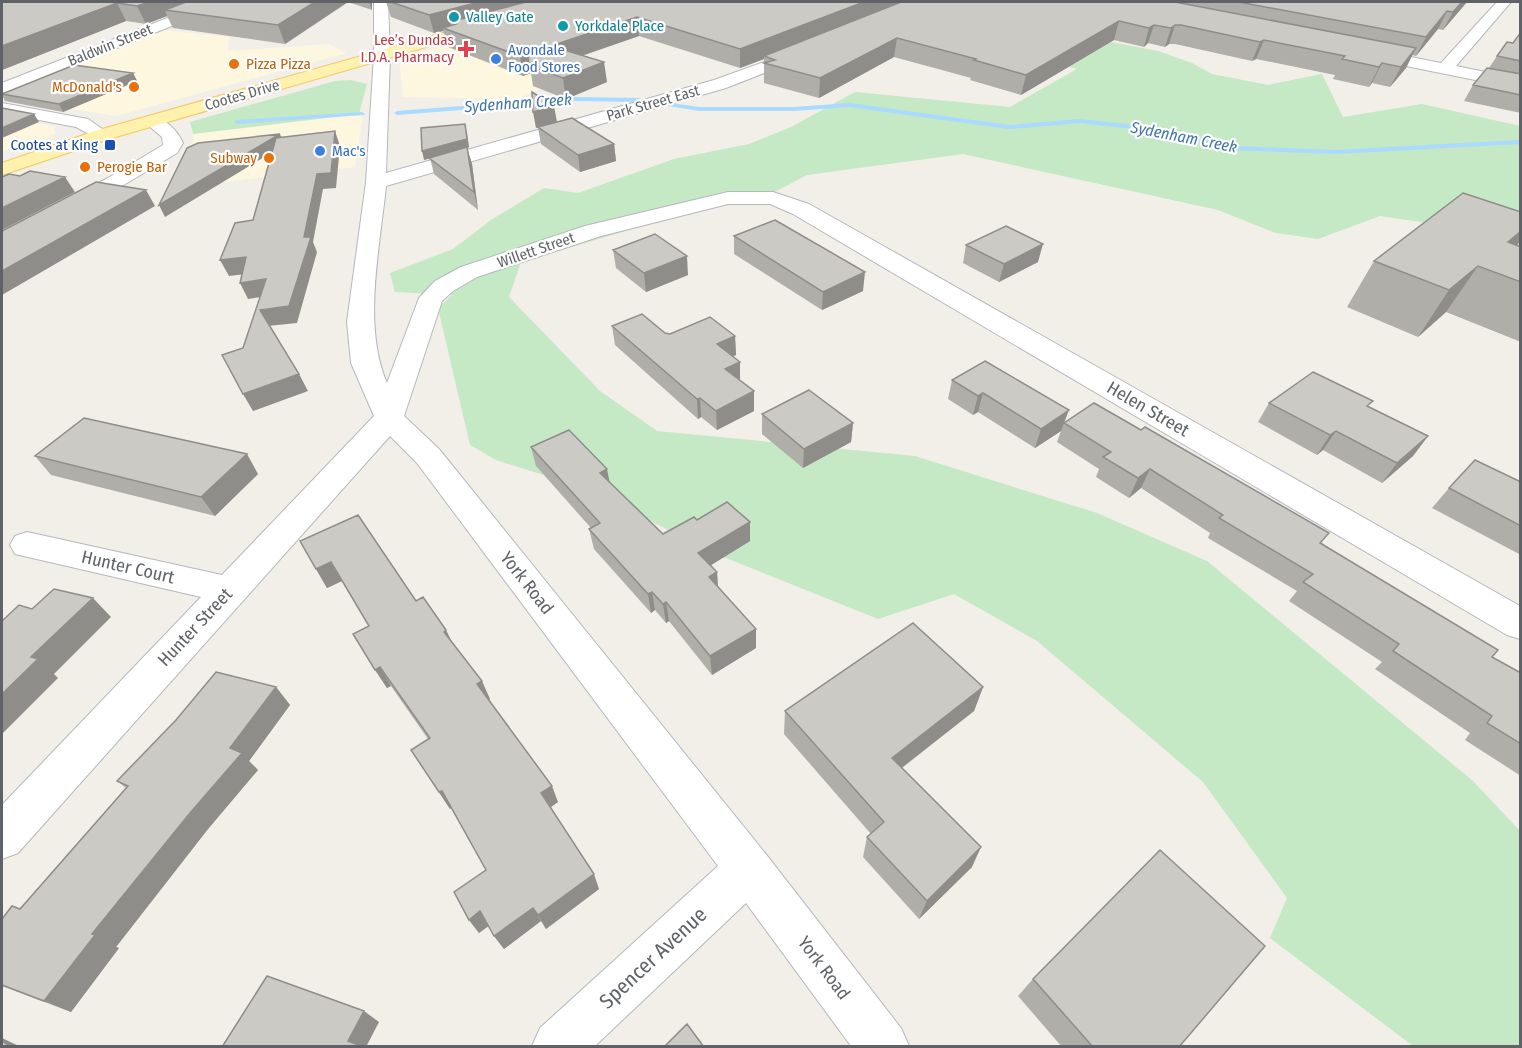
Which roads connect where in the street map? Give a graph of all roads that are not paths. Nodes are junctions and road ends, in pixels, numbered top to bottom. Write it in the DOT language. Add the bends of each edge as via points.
graph roads {
  1 [pos="219,2"];
  2 [pos="381,2"];
  3 [pos="566,2"];
  4 [pos="1504,2"];
  5 [pos="816,47"];
  6 [pos="1354,50"];
  7 [pos="382,67"];
  8 [pos="1445,69"];
  9 [pos="293,81"];
  10 [pos="1521,84"];
  11 [pos="2,89"];
  12 [pos="2,108"];
  13 [pos="152,121"];
  14 [pos="102,135"];
  15 [pos="2,159"];
  16 [pos="2,170"];
  17 [pos="376,182"];
  18 [pos="773,198"];
  19 [pos="2,241"];
  20 [pos="389,418"];
  21 [pos="27,545"];
  22 [pos="229,590"];
  23 [pos="1521,624"];
  24 [pos="2,837"];
  25 [pos="749,869"];
  26 [pos="558,1047"];
  27 [pos="883,1047"];
  1 -- 11 [label="street, Baldwin Street"];
  2 -- 7 [label="street, York Road"];
  3 -- 7 [label="main road, Cootes Drive"];
  4 -- 8 [label="street"];
  5 -- 17 [label="street, Park Street East" via="720,84"];
  6 -- 8 [label="street"];
  7 -- 9 [label="main road, Cootes Drive"];
  7 -- 9 [label="main road"];
  7 -- 17 [label="street, York Road"];
  8 -- 10 [label="street"];
  9 -- 13 [label="main road, Cootes Drive"];
  12 -- 14 [label="street" via="82,123"];
  13 -- 14 [label="main road, Cootes Drive"];
  13 -- 19 [label="street" via="174,140 160,157"];
  14 -- 15 [label="main road, Cootes Drive"];
  14 -- 16 [label="main road, Cootes Drive"];
  17 -- 20 [label="street, York Road" via="360,322 365,363"];
  18 -- 20 [label="street, Willett Street" via="728,198 592,231 469,272 444,286 431,298"];
  18 -- 23 [label="street, Helen Street" via="801,209"];
  20 -- 22 [label="street, Hunter Street"];
  20 -- 25 [label="street, York Road" via="428,456"];
  21 -- 22 [label="street, Hunter Court"];
  22 -- 24 [label="street, Hunter Street"];
  25 -- 26 [label="street, Spencer Avenue"];
  25 -- 27 [label="street, York Road"];
}
